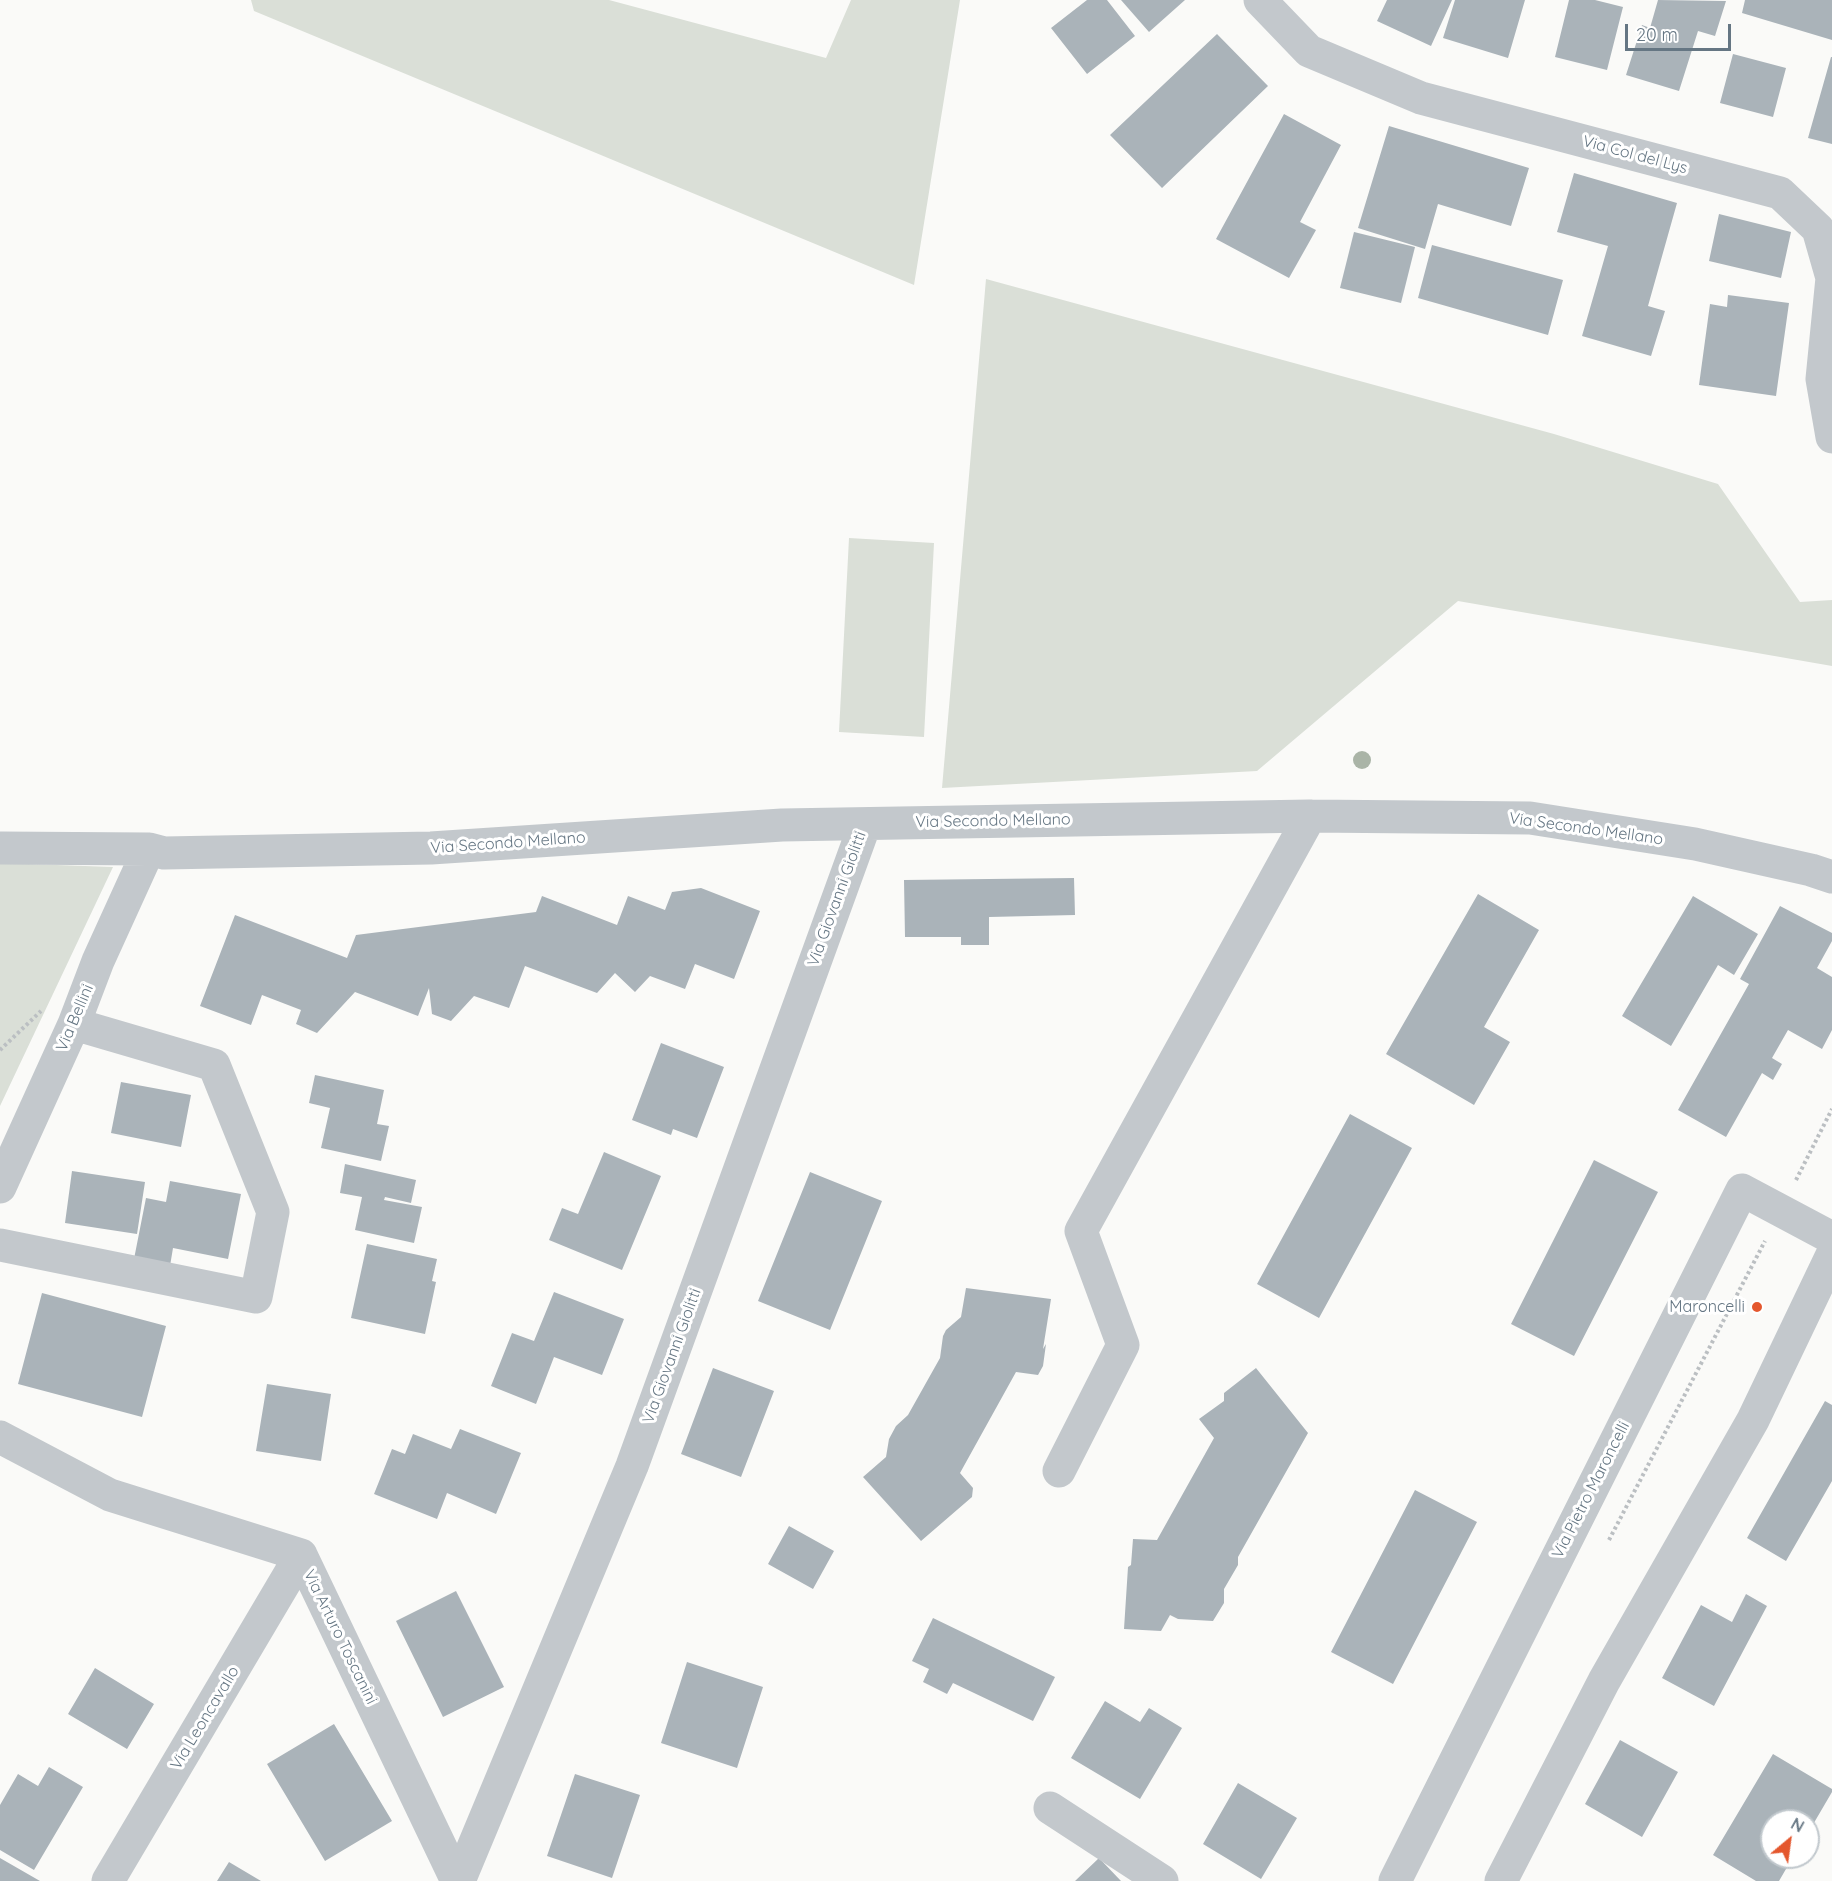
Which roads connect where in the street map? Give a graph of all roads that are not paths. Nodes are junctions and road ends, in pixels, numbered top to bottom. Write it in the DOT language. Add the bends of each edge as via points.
graph roads {
  1 [pos="1260,0"];
  2 [pos="1832,437"];
  3 [pos="1310,816"];
  4 [pos="865,824"];
  5 [pos="0,848"];
  6 [pos="149,849"];
  7 [pos="1832,877"];
  8 [pos="74,1024"];
  9 [pos="0,1186"];
  10 [pos="1832,1238"];
  11 [pos="0,1245"];
  12 [pos="1832,1255"];
  13 [pos="0,1437"];
  14 [pos="1059,1471"];
  15 [pos="301,1555"];
  16 [pos="1050,1808"];
  17 [pos="108,1881"];
  18 [pos="458,1881"];
  19 [pos="1162,1881"];
  20 [pos="1395,1881"];
  21 [pos="1501,1881"];
  1 -- 2 [label="street, Via Col del Lys" via="1309,51 1421,98 1780,193 1818,229 1832,278 1822,379"];
  3 -- 4 [label="street, Via Secondo Mellano"];
  3 -- 7 [label="street, Via Secondo Mellano" via="1530,818 1695,844"];
  3 -- 14 [label="street" via="1081,1231 1123,1345"];
  4 -- 6 [label="street, Via Secondo Mellano" via="782,825 431,848 164,853"];
  4 -- 18 [label="street, Via Giovanni Giolitti" via="632,1466"];
  5 -- 6 [label="street, Via Secondo Mellano"];
  6 -- 8 [label="street, Via Bellini"];
  8 -- 9 [label="street, Via Bellini"];
  8 -- 11 [label="street" via="214,1065 273,1212 256,1297"];
  10 -- 20 [label="street, Via Pietro Maroncelli" via="1742,1190"];
  12 -- 21 [label="street" via="1753,1420 1604,1681"];
  13 -- 15 [label="street, Via Arturo Toscanini" via="111,1495"];
  15 -- 17 [label="street, Via Leoncavallo"];
  15 -- 18 [label="street, Via Arturo Toscanini"];
  16 -- 19 [label="street"];
}
